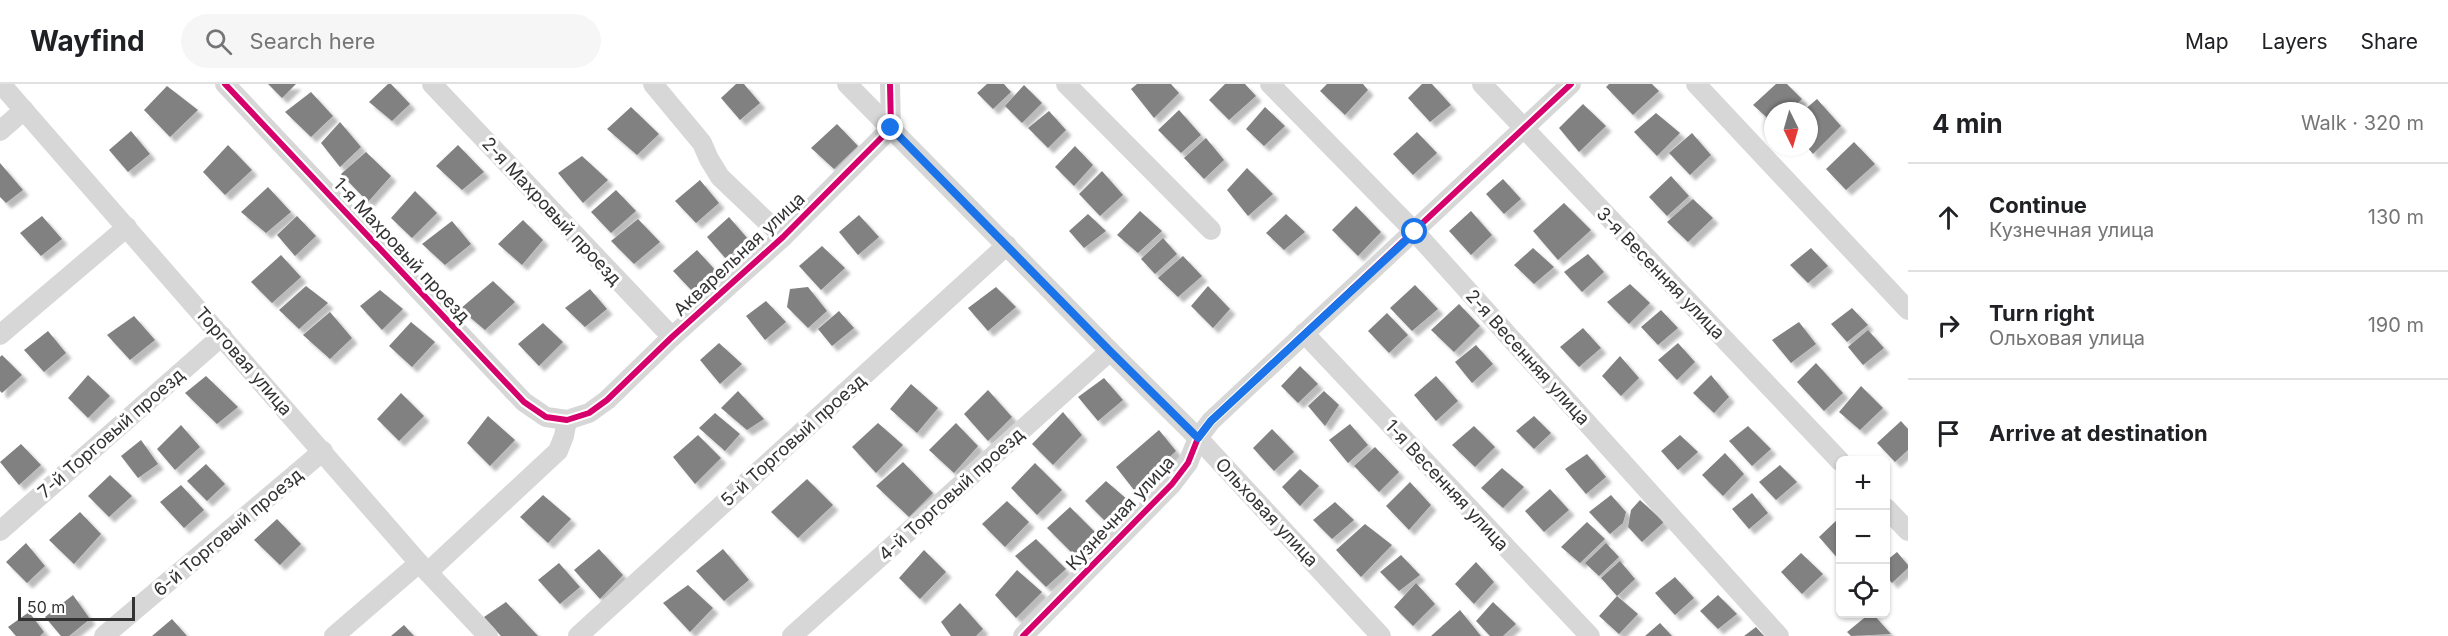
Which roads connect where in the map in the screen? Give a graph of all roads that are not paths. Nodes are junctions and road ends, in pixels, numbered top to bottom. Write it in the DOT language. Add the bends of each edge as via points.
graph roads {
  1 [pos="1,84"];
  2 [pos="225,84"];
  3 [pos="432,84"];
  4 [pos="653,84"];
  5 [pos="847,84"];
  6 [pos="890,84"];
  7 [pos="1066,84"];
  8 [pos="1270,84"];
  9 [pos="1482,84"];
  10 [pos="1571,84"];
  11 [pos="1696,84"];
  12 [pos="24,110"];
  13 [pos="891,128"];
  14 [pos="1522,129"];
  15 [pos="0,131"];
  16 [pos="127,227"];
  17 [pos="1211,230"];
  18 [pos="1415,232"];
  19 [pos="783,237"];
  20 [pos="1007,245"];
  21 [pos="1908,310"];
  22 [pos="1304,333"];
  23 [pos="0,335"];
  24 [pos="222,336"];
  25 [pos="672,337"];
  26 [pos="1110,351"];
  27 [pos="567,420"];
  28 [pos="1198,438"];
  29 [pos="323,452"];
  30 [pos="1836,457"];
  31 [pos="1888,510"];
  32 [pos="0,531"];
  33 [pos="1908,531"];
  34 [pos="423,567"];
  35 [pos="104,636"];
  36 [pos="334,636"];
  37 [pos="488,636"];
  38 [pos="578,636"];
  39 [pos="792,636"];
  40 [pos="1023,636"];
  41 [pos="1381,636"];
  42 [pos="1590,636"];
  43 [pos="1779,636"];
  1 -- 12 [label="street, Торговая улица"];
  2 -- 27 [label="street, 1-я Махровый проезд" via="524,402 546,417"];
  3 -- 25 [label="street, 2-я Махровый проезд"];
  4 -- 19 [label="street" via="702,142 720,177"];
  5 -- 13 [label="street, Ольховая улица"];
  6 -- 13 [label="street"];
  7 -- 17 [label="street"];
  8 -- 18 [label="street, 2-я Весенняя улица"];
  9 -- 14 [label="street, 3-я Весенняя улица"];
  10 -- 14 [label="street, Кузнечная улица"];
  11 -- 21 [label="street"];
  12 -- 15 [label="street"];
  12 -- 16 [label="street, Торговая улица"];
  13 -- 19 [label="street, Акварельная улица"];
  13 -- 20 [label="street, Ольховая улица"];
  14 -- 18 [label="street, Кузнечная улица"];
  14 -- 30 [label="street, 3-я Весенняя улица"];
  16 -- 23 [label="street"];
  16 -- 24 [label="street, Торговая улица"];
  18 -- 22 [label="street, Кузнечная улица"];
  18 -- 43 [label="street, 2-я Весенняя улица"];
  19 -- 25 [label="street, Акварельная улица"];
  20 -- 26 [label="street, Ольховая улица"];
  20 -- 38 [label="street, 5-й Торговый проезд"];
  22 -- 28 [label="street, Кузнечная улица"];
  22 -- 42 [label="street, 1-я Весенняя улица"];
  24 -- 29 [label="street, Торговая улица"];
  24 -- 32 [label="street, 7-й Торговый проезд"];
  25 -- 27 [label="street, Акварельная улица" via="607,400"];
  26 -- 28 [label="street, Ольховая улица"];
  26 -- 39 [label="street, 4-й Торговый проезд"];
  27 -- 34 [label="street" via="558,451"];
  28 -- 40 [label="street, Кузнечная улица" via="1188,463 1172,484"];
  28 -- 41 [label="street, Ольховая улица"];
  29 -- 34 [label="street, Торговая улица"];
  29 -- 35 [label="street, 6-й Торговый проезд"];
  31 -- 33 [label="street"];
  34 -- 36 [label="street"];
  34 -- 37 [label="street, Торговая улица"];
}
